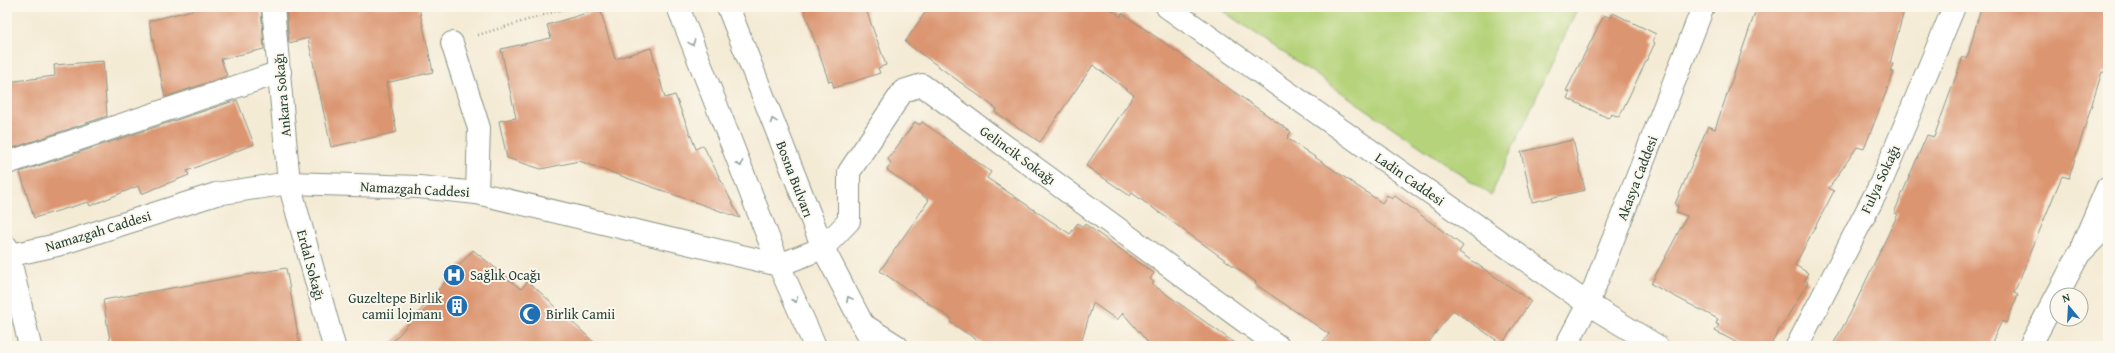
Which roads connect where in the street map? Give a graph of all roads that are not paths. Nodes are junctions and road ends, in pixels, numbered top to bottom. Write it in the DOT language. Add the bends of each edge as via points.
graph roads {
  1 [pos="273,7"];
  2 [pos="678,7"];
  3 [pos="728,7"];
  4 [pos="1167,7"];
  5 [pos="1703,7"];
  6 [pos="1954,7"];
  7 [pos="452,43"];
  8 [pos="280,72"];
  9 [pos="7,163"];
  10 [pos="289,183"];
  11 [pos="2108,184"];
  12 [pos="477,193"];
  13 [pos="2108,225"];
  14 [pos="823,248"];
  15 [pos="7,253"];
  16 [pos="2079,254"];
  17 [pos="779,265"];
  18 [pos="1588,304"];
  19 [pos="862,324"];
  20 [pos="30,346"];
  21 [pos="334,346"];
  22 [pos="815,346"];
  23 [pos="874,346"];
  24 [pos="897,346"];
  25 [pos="1278,346"];
  26 [pos="1566,346"];
  27 [pos="1657,346"];
  28 [pos="1797,346"];
  29 [pos="2030,346"];
  1 -- 8 [label="street, Ankara Sokağı"];
  2 -- 17 [label="street, one-way"];
  14 -- 3 [label="street, Bosna Bulvarı, one-way"];
  4 -- 18 [label="street, Ladin Caddesi"];
  5 -- 18 [label="street, Akasya Caddesi"];
  6 -- 28 [label="street, Fulya Sokağı" via="1880,185"];
  7 -- 12 [label="street" via="479,128"];
  8 -- 9 [label="street"];
  8 -- 10 [label="street, Ankara Sokağı"];
  10 -- 12 [label="street, Namazgah Caddesi" via="419,187"];
  10 -- 15 [label="street, Namazgah Caddesi" via="216,194 57,245"];
  10 -- 21 [label="street, Erdal Sokağı"];
  11 -- 16 [label="street"];
  12 -- 17 [label="street, Namazgah Caddesi"];
  13 -- 16 [label="street"];
  14 -- 17 [label="street"];
  19 -- 14 [label="street, Bosna Bulvarı, one-way"];
  14 -- 25 [label="street, Gelincik Sokağı" via="849,221 849,172 903,91 922,85"];
  15 -- 20 [label="street"];
  16 -- 29 [label="street"];
  17 -- 22 [label="street, one-way"];
  18 -- 26 [label="street, Akasya Caddesi"];
  18 -- 27 [label="street, Ladin Caddesi"];
  19 -- 23 [label="street, Bosna Bulvarı"];
  19 -- 24 [label="street"];
}
